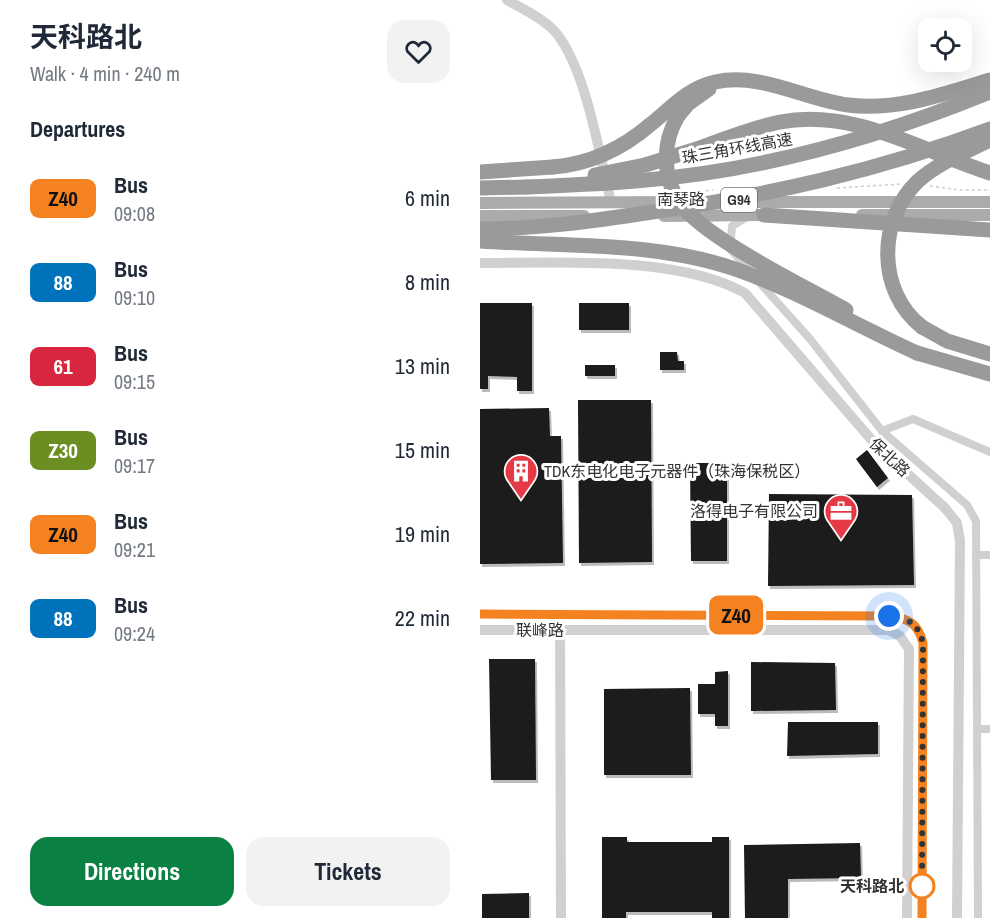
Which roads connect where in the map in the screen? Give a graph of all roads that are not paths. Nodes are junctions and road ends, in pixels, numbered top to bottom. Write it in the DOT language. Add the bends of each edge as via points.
graph roads {
  1 [pos="507,0"];
  2 [pos="990,80"];
  3 [pos="725,81"];
  4 [pos="990,92"];
  5 [pos="990,129"];
  6 [pos="990,140"];
  7 [pos="480,172"];
  8 [pos="990,173"];
  9 [pos="527,187"];
  10 [pos="480,188"];
  11 [pos="611,202"];
  12 [pos="990,202"];
  13 [pos="480,203"];
  14 [pos="699,215"];
  15 [pos="757,215"];
  16 [pos="990,215"];
  17 [pos="480,216"];
  18 [pos="480,229"];
  19 [pos="990,230"];
  20 [pos="480,241"];
  21 [pos="730,249"];
  22 [pos="480,263"];
  23 [pos="917,351"];
  24 [pos="990,354"];
  25 [pos="990,374"];
  26 [pos="882,431"];
  27 [pos="990,452"];
  28 [pos="976,555"];
  29 [pos="990,555"];
  30 [pos="480,614"];
  31 [pos="560,614"];
  32 [pos="480,630"];
  33 [pos="560,630"];
  34 [pos="977,729"];
  35 [pos="990,729"];
  36 [pos="561,918"];
  37 [pos="907,918"];
  38 [pos="922,918"];
  39 [pos="957,918"];
  40 [pos="978,918"];
  1 -- 11 [label="street" via="542,21 563,45 584,96"];
  2 -- 3 [label="highway, bridge" via="919,101 874,106 822,100 755,81"];
  3 -- 7 [label="highway, bridge" via="683,97 635,137 587,162"];
  3 -- 23 [label="highway, bridge" via="688,104 670,132 666,148 668,179 681,205 749,255"];
  4 -- 9 [label="highway, 珠三角环线高速 / G94, bridge" via="853,142 792,157 646,180"];
  5 -- 18 [label="highway, G94, bridge" via="873,169 747,199 549,226"];
  6 -- 24 [label="highway, bridge" via="924,176 903,200 887,251 890,278 903,307 922,327 947,341"];
  8 -- 9 [label="highway, bridge" via="865,127 813,119 767,125 645,165"];
  9 -- 10 [label="highway, 珠三角环线高速 / G94"];
  11 -- 12 [label="main road, 南琴路"];
  11 -- 13 [label="main road, 南琴路"];
  14 -- 15 [label="main road, 南琴路"];
  14 -- 17 [label="main road, 南琴路"];
  14 -- 21 [label="street"];
  15 -- 16 [label="main road, 南琴路"];
  15 -- 19 [label="highway"];
  15 -- 21 [label="street" via="732,226"];
  20 -- 23 [label="highway, bridge" via="620,248 696,259 772,284"];
  21 -- 26 [label="street" via="810,339"];
  22 -- 39 [label="street, 保北路" via="640,267 708,276 736,288 745,293 876,445 957,523"];
  23 -- 25 [label="highway" via="945,363"];
  26 -- 27 [label="street" via="913,419"];
  26 -- 28 [label="street" via="968,505 976,521"];
  28 -- 29 [label="street"];
  28 -- 34 [label="street"];
  30 -- 31 [label="street, 联峰路"];
  31 -- 33 [label="street"];
  31 -- 38 [label="street, 联峰路" via="889,616 905,617 915,624 923,643"];
  32 -- 33 [label="street, 联峰路"];
  33 -- 36 [label="street"];
  33 -- 37 [label="street, 联峰路" via="889,630 900,636 909,649"];
  34 -- 35 [label="street"];
  34 -- 40 [label="street"];
}
